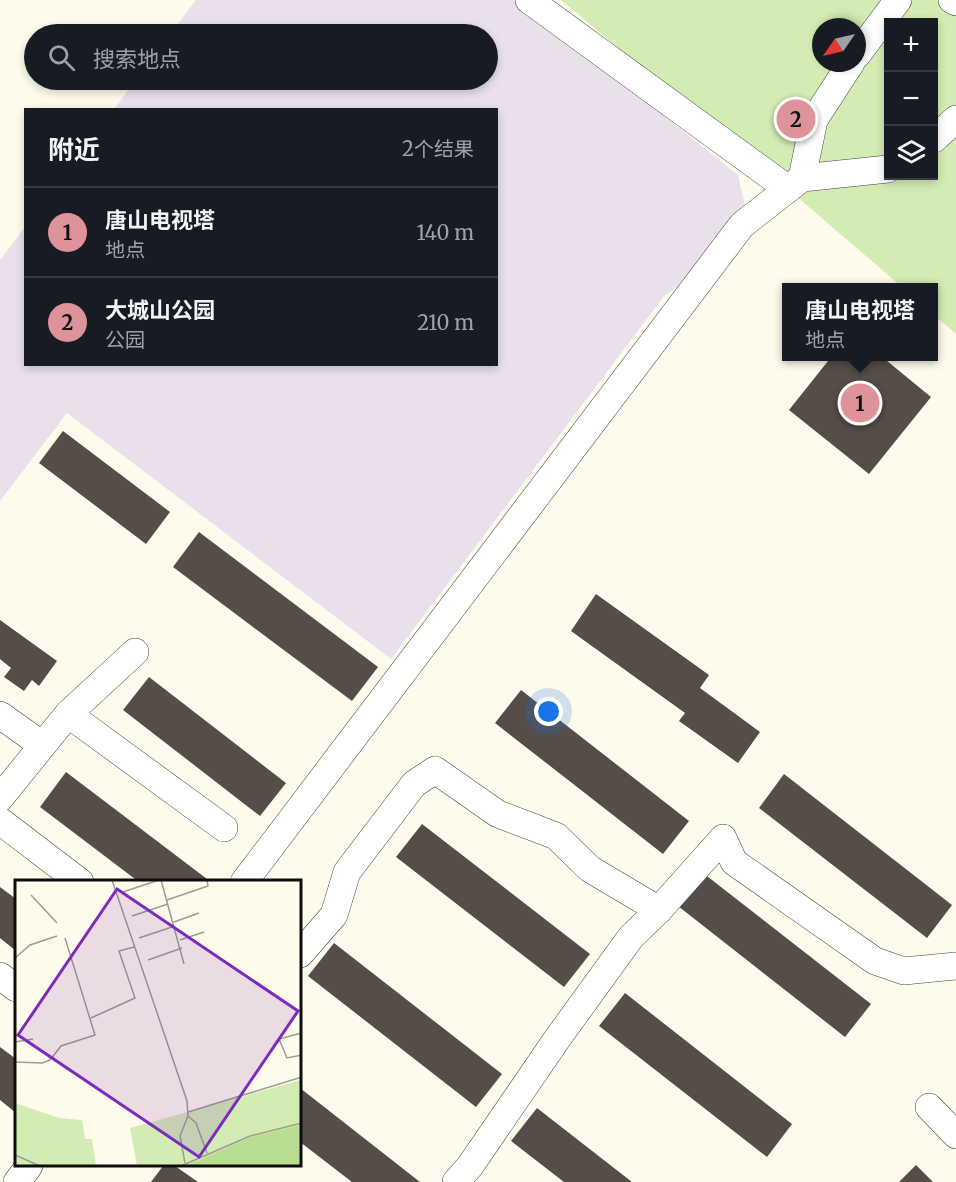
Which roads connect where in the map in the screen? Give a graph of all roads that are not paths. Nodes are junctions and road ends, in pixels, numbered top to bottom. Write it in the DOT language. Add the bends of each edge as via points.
graph roads {
  1 [pos="529,0"];
  2 [pos="898,0"];
  3 [pos="952,0"];
  4 [pos="956,2"];
  5 [pos="866,43"];
  6 [pos="845,72"];
  7 [pos="956,119"];
  8 [pos="938,135"];
  9 [pos="884,170"];
  10 [pos="795,184"];
  11 [pos="135,652"];
  12 [pos="68,714"];
  13 [pos="0,715"];
  14 [pos="42,746"];
  15 [pos="0,798"];
  16 [pos="0,820"];
  17 [pos="224,828"];
  18 [pos="77,880"];
  19 [pos="246,880"];
  20 [pos="659,910"];
  21 [pos="302,952"];
  22 [pos="956,966"];
  23 [pos="0,976"];
  24 [pos="15,987"];
  25 [pos="929,1107"];
  26 [pos="956,1135"];
  27 [pos="28,1167"];
  28 [pos="17,1182"];
  29 [pos="456,1182"];
  1 -- 10 [label="street"];
  2 -- 5 [label="street"];
  3 -- 4 [label="street"];
  6 -- 10 [label="street" via="814,120"];
  7 -- 8 [label="street"];
  9 -- 10 [label="street"];
  10 -- 19 [label="street" via="742,225"];
  11 -- 12 [label="street"];
  12 -- 14 [label="street"];
  12 -- 17 [label="street"];
  13 -- 14 [label="street"];
  14 -- 15 [label="street"];
  16 -- 18 [label="street"];
  20 -- 21 [label="street" via="590,869 556,836 498,814 435,770 414,784 347,872 334,915"];
  20 -- 22 [label="street" via="723,838 734,862 875,961 904,971"];
  20 -- 29 [label="street" via="631,937"];
  23 -- 24 [label="street"];
  25 -- 26 [label="street"];
  27 -- 28 [label="street"];
}
